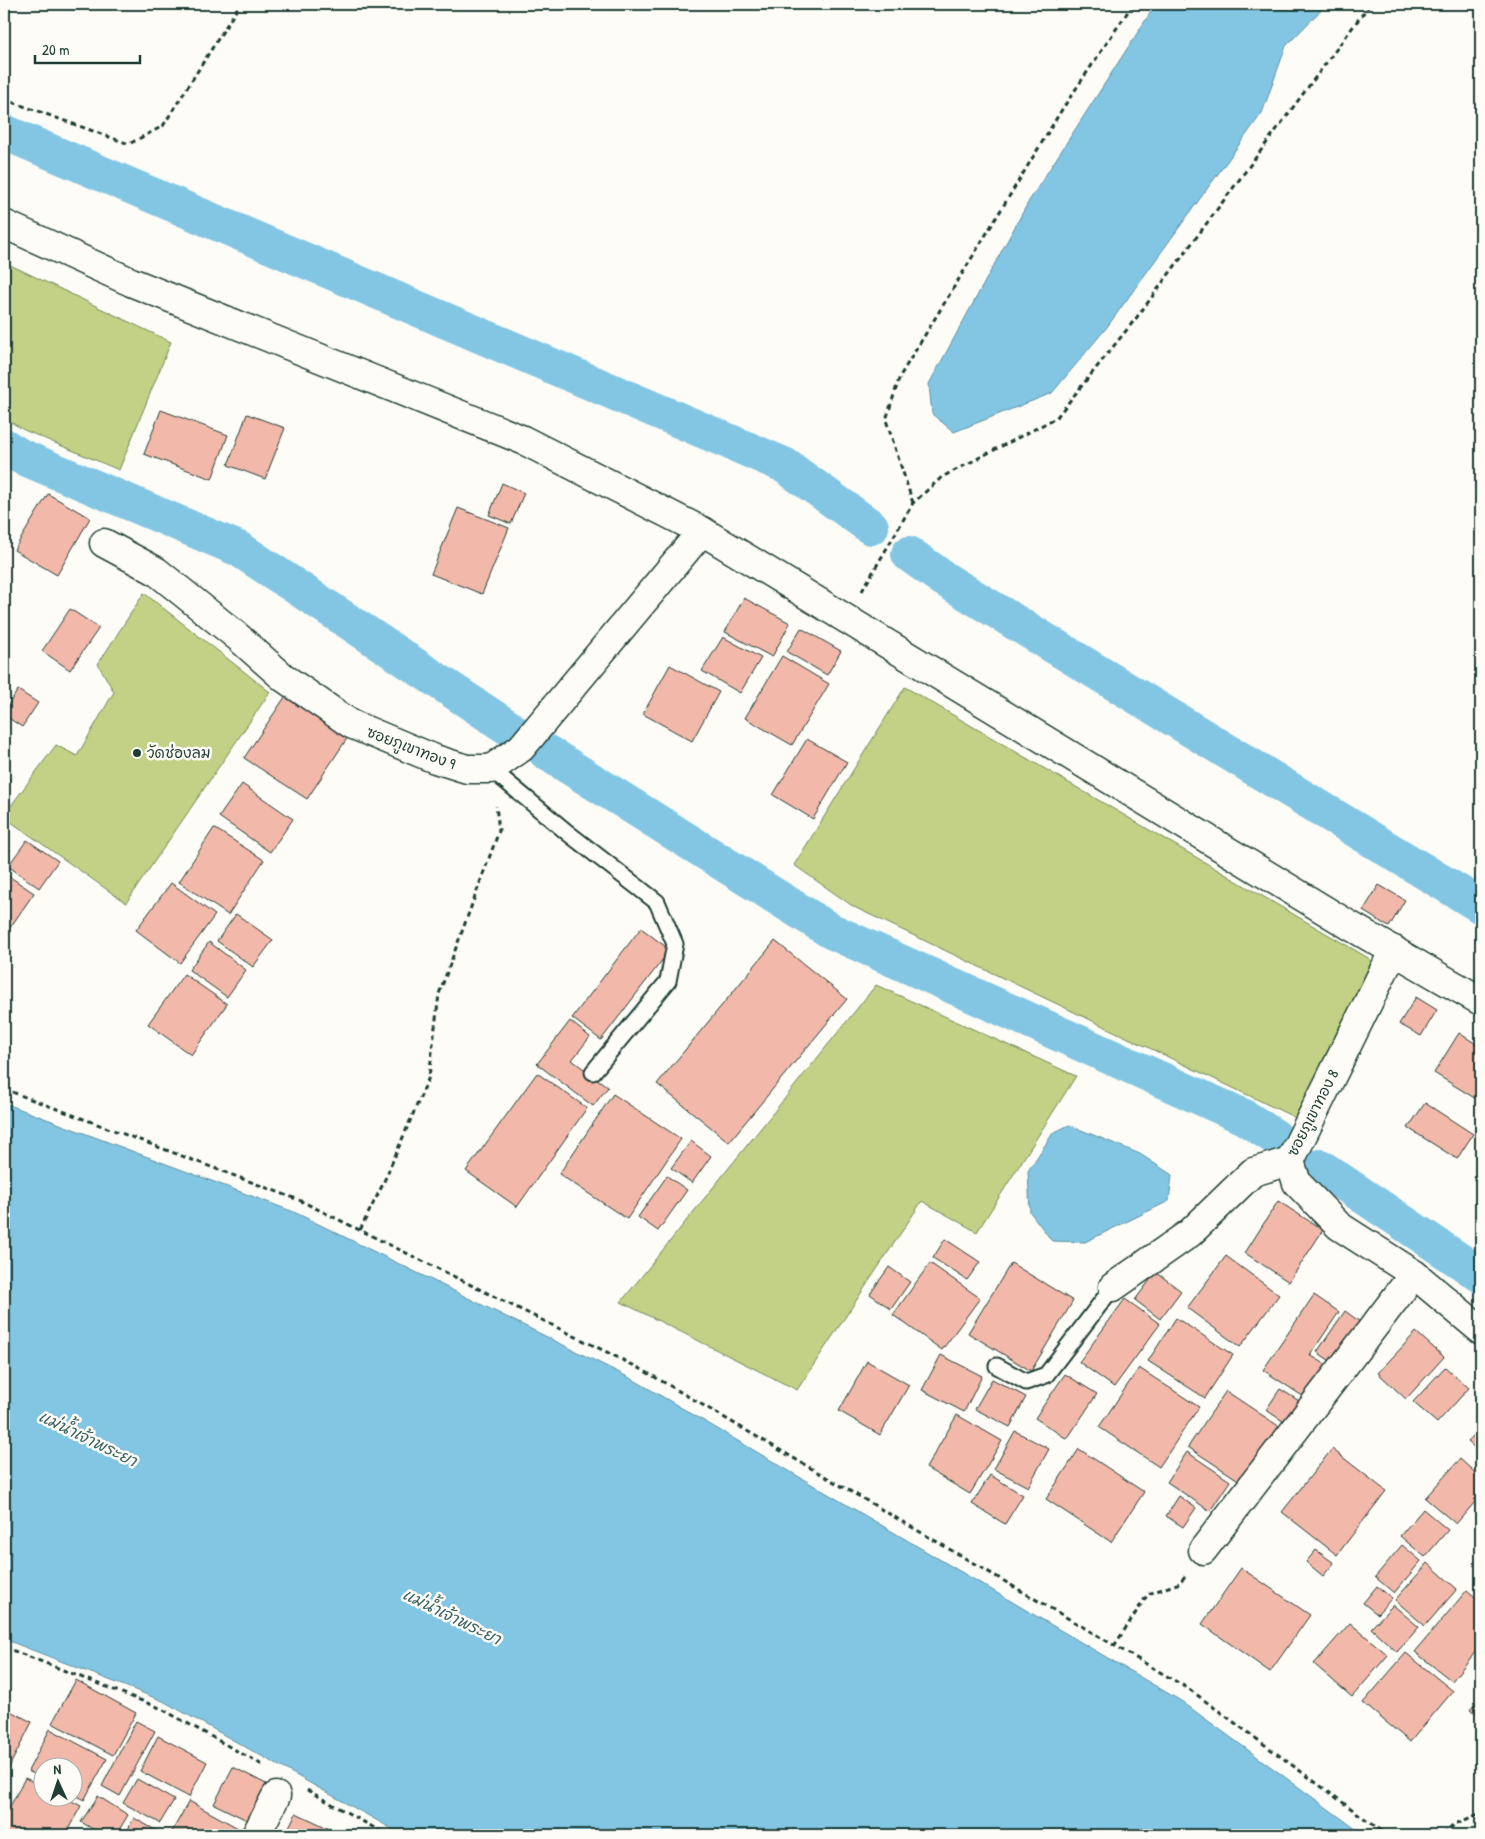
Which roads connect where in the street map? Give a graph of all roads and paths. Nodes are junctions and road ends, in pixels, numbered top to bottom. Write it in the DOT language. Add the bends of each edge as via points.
graph roads {
  1 [pos="240,4"];
  2 [pos="1133,4"];
  3 [pos="1370,4"];
  4 [pos="4,99"];
  5 [pos="4,224"];
  6 [pos="913,503"];
  7 [pos="702,531"];
  8 [pos="104,543"];
  9 [pos="847,618"];
  10 [pos="491,769"];
  11 [pos="1394,950"];
  12 [pos="1481,1001"];
  13 [pos="593,1072"];
  14 [pos="4,1089"];
  15 [pos="1290,1161"];
  16 [pos="360,1230"];
  17 [pos="1414,1274"];
  18 [pos="1113,1287"];
  19 [pos="1481,1330"];
  20 [pos="998,1366"];
  21 [pos="1204,1550"];
  22 [pos="1114,1646"];
  23 [pos="4,1647"];
  24 [pos="268,1769"];
  25 [pos="302,1788"];
  26 [pos="276,1796"];
  27 [pos="1481,1813"];
  28 [pos="256,1835"];
  29 [pos="387,1835"];
  30 [pos="1387,1835"];
  31 [pos="1443,1835"];
  1 -- 4 [label="path" via="163,126 129,144"];
  2 -- 6 [label="path" via="1061,111 900,376 886,420"];
  3 -- 6 [label="path" via="1136,317 1056,418 942,477"];
  5 -- 7 [label="street" via="131,282 523,440"];
  6 -- 9 [label="path"];
  7 -- 9 [label="street"];
  7 -- 10 [label="street" via="521,748"];
  8 -- 10 [label="street, ซอยภูเขาทอง 9" via="156,571 284,678 351,724 435,759 467,769"];
  9 -- 11 [label="street"];
  10 -- 13 [label="lane" via="657,902 674,944 668,981"];
  10 -- 16 [label="path" via="499,830 439,994 430,1077"];
  11 -- 12 [label="street"];
  11 -- 15 [label="street, ซอยภูเขาทอง 8"];
  14 -- 16 [label="path" via="299,1200"];
  15 -- 17 [label="street" via="1297,1183 1339,1226"];
  15 -- 18 [label="street, ซอยภูเขาทอง 8" via="1253,1172 1190,1233"];
  16 -- 22 [label="path" via="641,1369"];
  17 -- 19 [label="street"];
  17 -- 21 [label="street"];
  18 -- 20 [label="lane" via="1046,1375 1026,1382"];
  21 -- 22 [label="path" via="1180,1583 1148,1594"];
  22 -- 30 [label="path" via="1189,1689"];
  23 -- 24 [label="path" via="160,1708"];
  25 -- 29 [label="path"];
  26 -- 28 [label="street"];
  27 -- 31 [label="path" via="1455,1824"];
}
